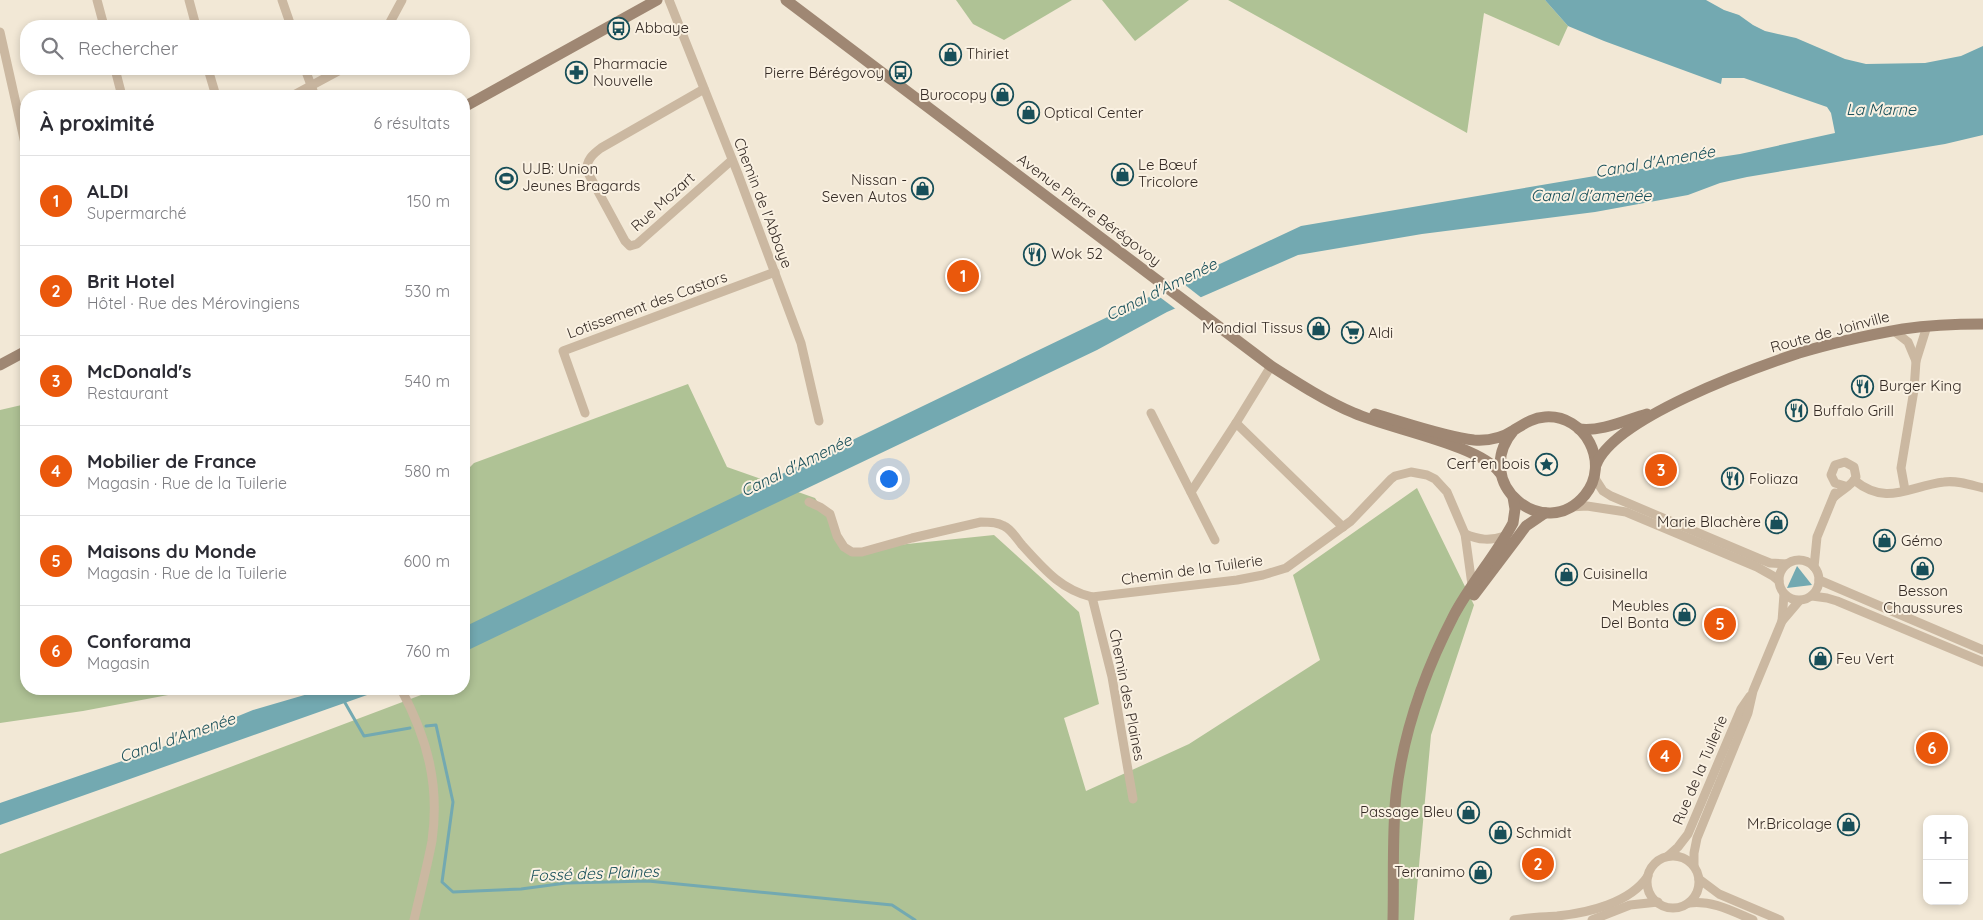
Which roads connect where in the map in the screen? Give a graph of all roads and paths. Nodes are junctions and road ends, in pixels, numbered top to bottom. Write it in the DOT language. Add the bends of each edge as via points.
graph roads {
  1 [pos="97,0"];
  2 [pos="189,0"];
  3 [pos="282,0"];
  4 [pos="402,0"];
  5 [pos="657,0"];
  6 [pos="669,0"];
  7 [pos="786,0"];
  8 [pos="102,20"];
  9 [pos="194,20"];
  10 [pos="289,20"];
  11 [pos="391,20"];
  12 [pos="0,32"];
  13 [pos="117,75"];
  14 [pos="210,75"];
  15 [pos="308,75"];
  16 [pos="331,75"];
  17 [pos="311,86"];
  18 [pos="704,89"];
  19 [pos="120,90"];
  20 [pos="214,90"];
  21 [pos="303,90"];
  22 [pos="313,90"];
  23 [pos="470,104"];
  24 [pos="20,121"];
  25 [pos="732,160"];
  26 [pos="775,272"];
  27 [pos="1983,324"];
  28 [pos="1926,326"];
  29 [pos="1894,331"];
  30 [pos="20,354"];
  31 [pos="1916,361"];
  32 [pos="0,365"];
  33 [pos="1271,366"];
  34 [pos="1321,395"];
  35 [pos="1663,410"];
  36 [pos="1151,412"];
  37 [pos="585,413"];
  38 [pos="819,421"];
  39 [pos="1236,423"];
  40 [pos="1580,429"];
  41 [pos="1514,430"];
  42 [pos="1595,471"];
  43 [pos="1500,473"];
  44 [pos="1854,480"];
  45 [pos="1835,483"];
  46 [pos="1845,486"];
  47 [pos="1983,488"];
  48 [pos="1905,490"];
  49 [pos="1191,492"];
  50 [pos="1512,497"];
  51 [pos="1834,497"];
  52 [pos="809,502"];
  53 [pos="1570,507"];
  54 [pos="1545,512"];
  55 [pos="1343,527"];
  56 [pos="1465,534"];
  57 [pos="1505,536"];
  58 [pos="1817,538"];
  59 [pos="1215,540"];
  60 [pos="1799,560"];
  61 [pos="1787,564"];
  62 [pos="1814,567"];
  63 [pos="1819,580"];
  64 [pos="1779,581"];
  65 [pos="1472,585"];
  66 [pos="1784,594"];
  67 [pos="1812,596"];
  68 [pos="1092,597"];
  69 [pos="1799,600"];
  70 [pos="1782,621"];
  71 [pos="1983,650"];
  72 [pos="1983,662"];
  73 [pos="1753,691"];
  74 [pos="404,695"];
  75 [pos="1132,799"];
  76 [pos="1668,856"];
  77 [pos="1694,866"];
  78 [pos="1648,876"];
  79 [pos="1699,879"];
  80 [pos="1658,902"];
  81 [pos="1689,903"];
  82 [pos="414,920"];
  83 [pos="1393,920"];
  84 [pos="1402,920"];
  85 [pos="1514,920"];
  86 [pos="1592,920"];
  87 [pos="1752,920"];
  88 [pos="1780,920"];
  1 -- 8 [label="street"];
  2 -- 9 [label="street"];
  3 -- 10 [label="street"];
  4 -- 11 [label="street"];
  5 -- 23 [label="main road"];
  6 -- 18 [label="street, Chemin de l'Abbaye"];
  7 -- 33 [label="main road, Avenue Pierre Bérégovoy"];
  12 -- 24 [label="street"];
  13 -- 19 [label="street"];
  14 -- 20 [label="street"];
  15 -- 17 [label="street"];
  16 -- 17 [label="street"];
  17 -- 21 [label="street"];
  17 -- 22 [label="street"];
  18 -- 25 [label="street, Chemin de l'Abbaye"];
  18 -- 25 [label="street, Rue Mozart" via="602,148 589,159 588,171 625,241 633,246"];
  25 -- 26 [label="street, Chemin de l'Abbaye"];
  26 -- 37 [label="street, Lotissement des Castors" via="562,351"];
  26 -- 38 [label="street, Chemin de l'Abbaye" via="801,343"];
  27 -- 28 [label="main road, Route de Joinville"];
  28 -- 29 [label="main road, Route de Joinville"];
  28 -- 31 [label="street"];
  29 -- 31 [label="street" via="1908,342"];
  29 -- 35 [label="main road, Route de Joinville" via="1764,365"];
  30 -- 32 [label="main road"];
  31 -- 48 [label="street" via="1901,468"];
  33 -- 34 [label="main road, Avenue Pierre Bérégovoy"];
  33 -- 39 [label="street"];
  34 -- 41 [label="main road" via="1460,438 1483,440"];
  34 -- 43 [label="main road" via="1341,408 1374,421 1471,452 1492,463"];
  35 -- 40 [label="main road" via="1603,427"];
  35 -- 42 [label="main road" via="1614,440 1604,451"];
  36 -- 49 [label="street"];
  39 -- 49 [label="street"];
  39 -- 55 [label="street"];
  40 -- 41 [label="main road" via="1566,421 1546,417 1526,422"];
  40 -- 42 [label="main road" via="1590,442"];
  41 -- 43 [label="main road" via="1501,454"];
  42 -- 53 [label="main road" via="1585,494"];
  42 -- 61 [label="street" via="1603,491 1611,496 1760,560"];
  43 -- 50 [label="main road"];
  44 -- 45 [label="street" via="1854,467 1848,462 1841,462 1831,472"];
  44 -- 46 [label="street"];
  44 -- 48 [label="street" via="1881,494"];
  45 -- 46 [label="street"];
  45 -- 51 [label="street"];
  46 -- 51 [label="street"];
  47 -- 48 [label="street" via="1945,481"];
  49 -- 59 [label="street"];
  50 -- 54 [label="main road" via="1522,505"];
  50 -- 57 [label="main road" via="1514,518"];
  51 -- 58 [label="street"];
  52 -- 68 [label="street" via="830,514 837,536 852,552 981,522 1004,526 1061,584"];
  53 -- 54 [label="main road"];
  53 -- 64 [label="street" via="1587,506 1626,512 1757,567"];
  54 -- 84 [label="main road" via="1526,526 1473,596 1450,638 1427,695 1409,757 1403,795 1399,907"];
  55 -- 56 [label="street, Chemin de la Tuilerie" via="1390,479 1411,472 1427,475 1441,485"];
  55 -- 68 [label="street, Chemin de la Tuilerie" via="1286,568 1263,575"];
  56 -- 57 [label="street" via="1483,540"];
  56 -- 65 [label="street, Chemin de la Tuilerie"];
  57 -- 65 [label="main road"];
  58 -- 60 [label="street"];
  58 -- 62 [label="street"];
  60 -- 61 [label="street"];
  60 -- 62 [label="street"];
  61 -- 64 [label="street"];
  62 -- 63 [label="street"];
  63 -- 67 [label="street"];
  63 -- 71 [label="street"];
  64 -- 66 [label="street"];
  65 -- 83 [label="main road" via="1430,668 1403,756 1396,794"];
  66 -- 69 [label="street"];
  66 -- 70 [label="street, Rue de la Tuilerie"];
  67 -- 69 [label="street"];
  67 -- 72 [label="street" via="1837,601"];
  68 -- 75 [label="street, Chemin des Plaines" via="1112,677"];
  69 -- 70 [label="street, Rue de la Tuilerie"];
  70 -- 73 [label="street, Rue de la Tuilerie"];
  73 -- 76 [label="street, Rue de la Tuilerie" via="1741,709 1688,834"];
  73 -- 77 [label="street, Rue de la Tuilerie" via="1748,712 1696,838"];
  74 -- 82 [label="street" via="430,760 434,805 432,841"];
  76 -- 77 [label="street" via="1683,857"];
  76 -- 78 [label="street" via="1655,863"];
  77 -- 79 [label="street"];
  78 -- 80 [label="street" via="1650,893"];
  78 -- 85 [label="street" via="1626,896 1592,909"];
  79 -- 81 [label="street" via="1697,892"];
  79 -- 88 [label="street" via="1720,894"];
  80 -- 81 [label="street" via="1673,908"];
  80 -- 86 [label="street" via="1630,905"];
  81 -- 87 [label="street" via="1715,904"];
}
